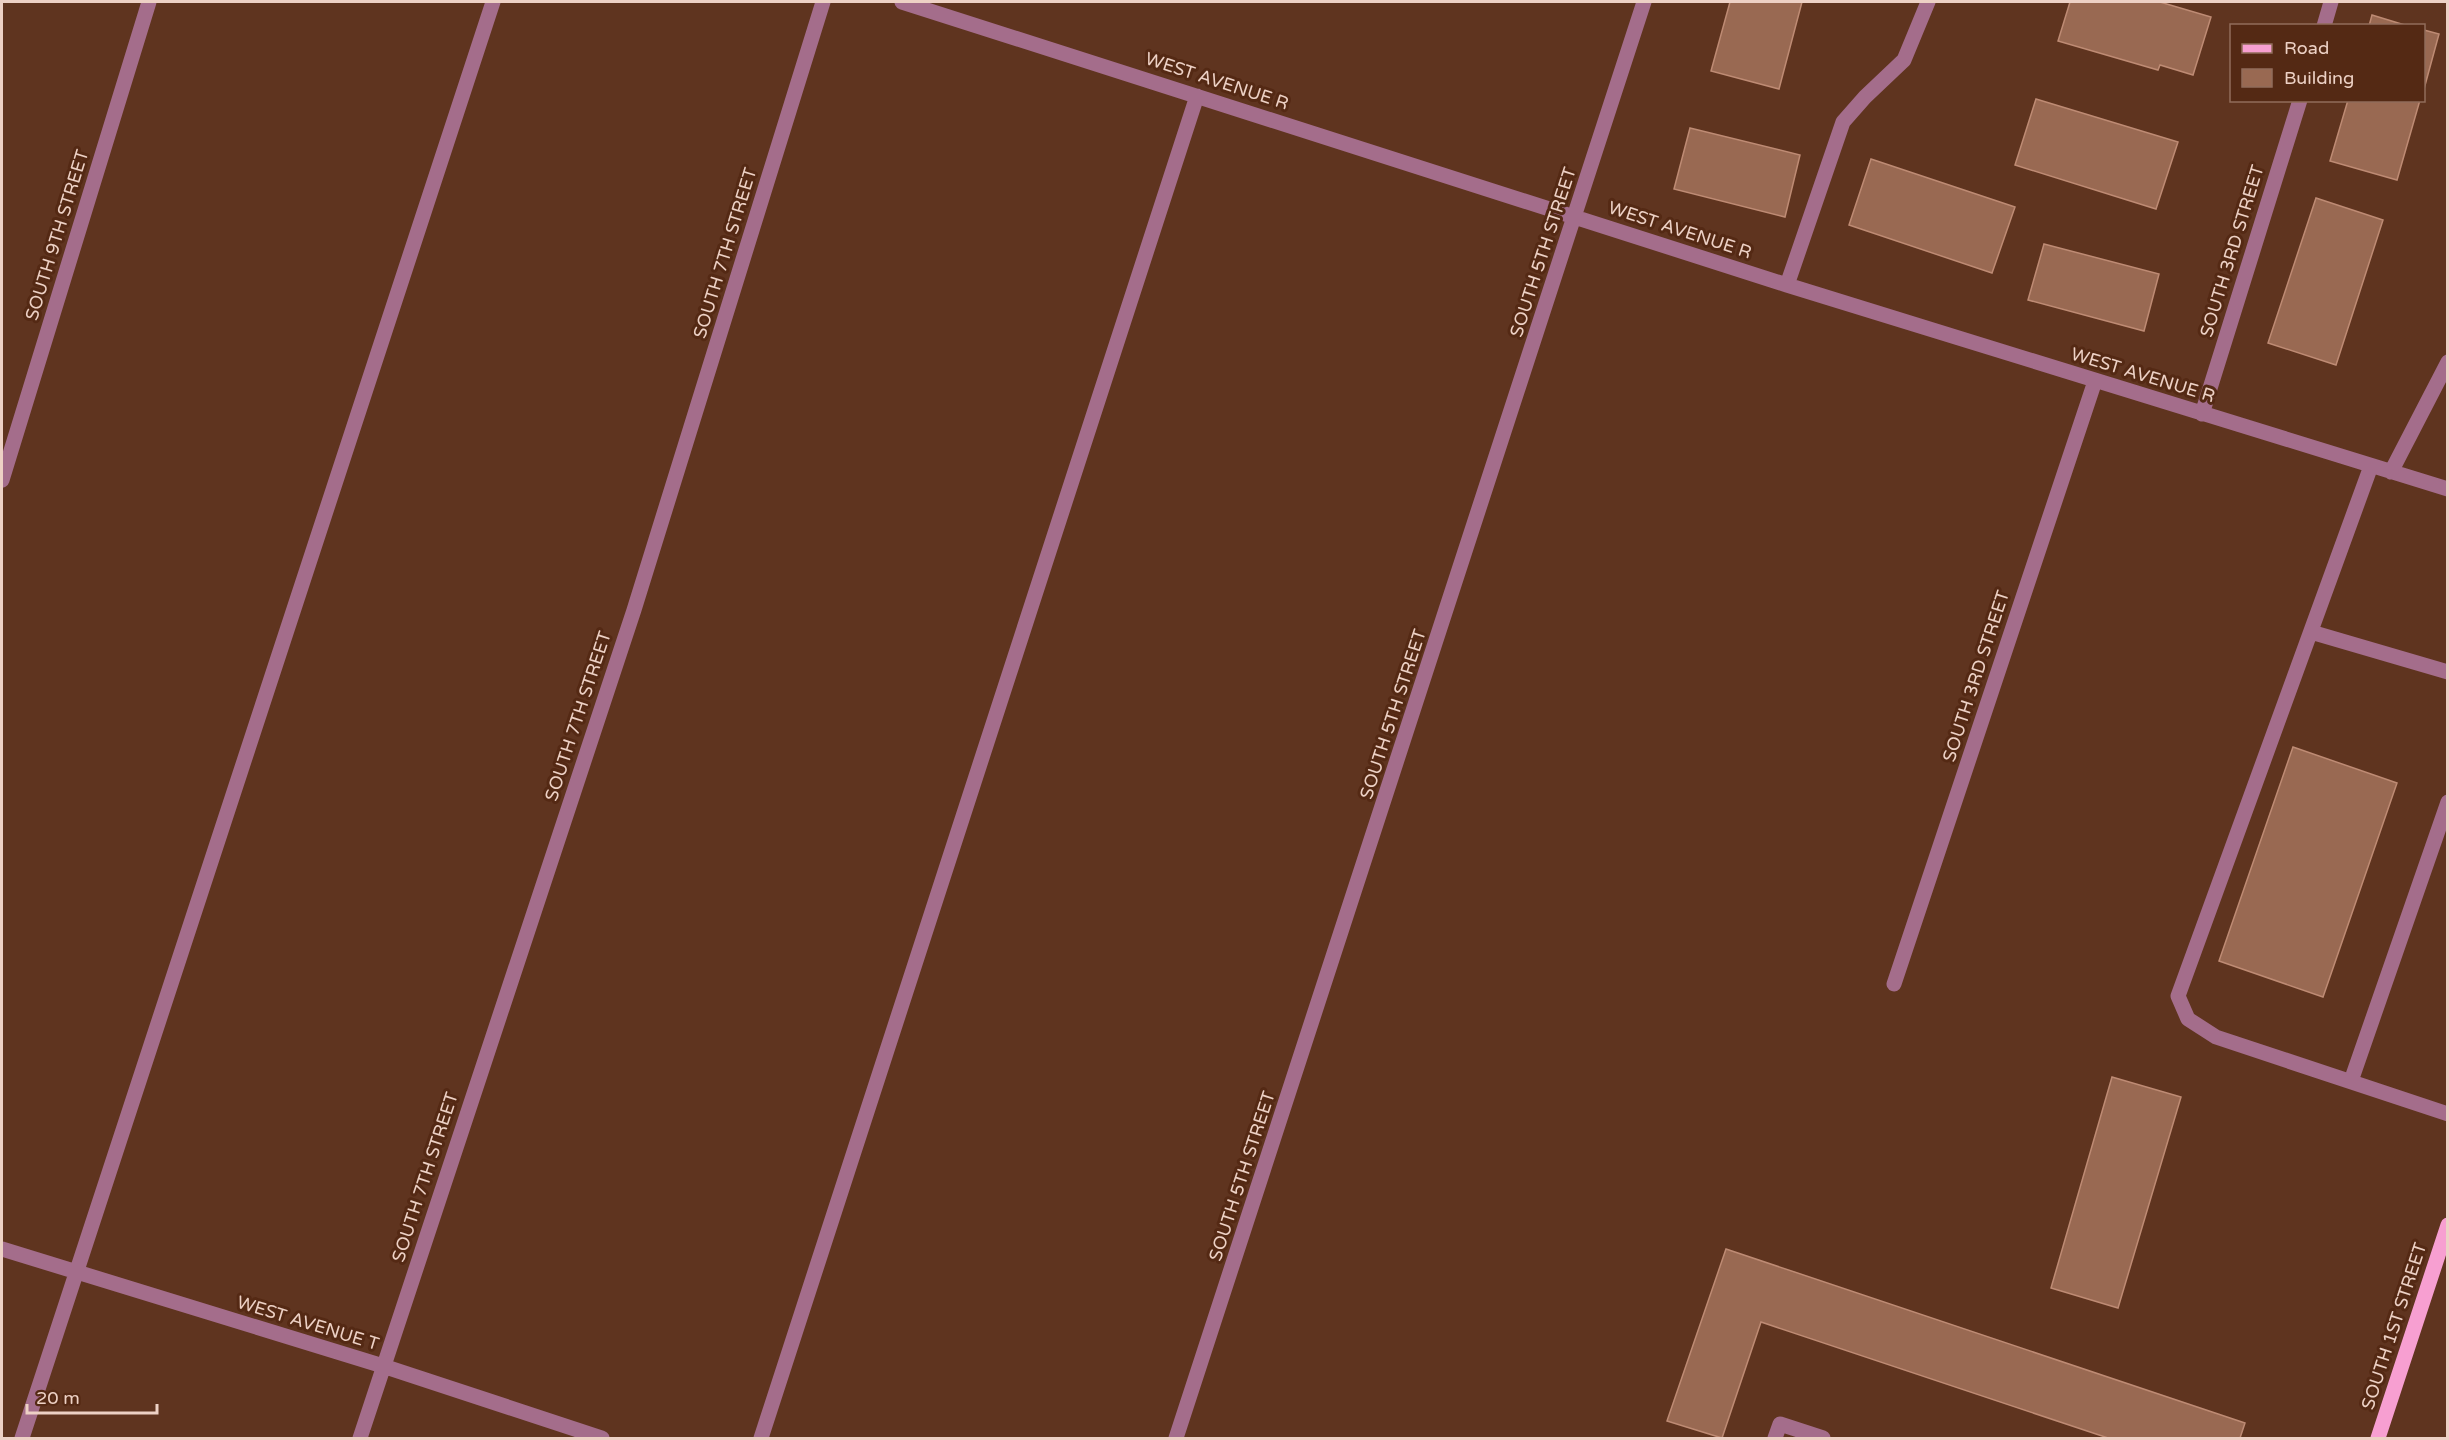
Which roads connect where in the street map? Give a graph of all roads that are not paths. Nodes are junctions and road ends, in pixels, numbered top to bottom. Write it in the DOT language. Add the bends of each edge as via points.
graph roads {
  1 [pos="149,2"];
  2 [pos="493,2"];
  3 [pos="823,2"];
  4 [pos="902,2"];
  5 [pos="1644,2"];
  6 [pos="1928,2"];
  7 [pos="2331,2"];
  8 [pos="2325,24"];
  9 [pos="1197,96"];
  10 [pos="2299,102"];
  11 [pos="1576,216"];
  12 [pos="1787,285"];
  13 [pos="2448,362"];
  14 [pos="2095,381"];
  15 [pos="2202,414"];
  16 [pos="2371,466"];
  17 [pos="2391,472"];
  18 [pos="2,480"];
  19 [pos="2448,489"];
  20 [pos="2311,632"];
  21 [pos="2448,672"];
  22 [pos="2448,802"];
  23 [pos="1894,984"];
  24 [pos="2351,1081"];
  25 [pos="2448,1114"];
  26 [pos="2448,1225"];
  27 [pos="2,1249"];
  28 [pos="76,1272"];
  29 [pos="382,1366"];
  30 [pos="22,1438"];
  31 [pos="360,1438"];
  32 [pos="602,1438"];
  33 [pos="761,1438"];
  34 [pos="1176,1438"];
  35 [pos="1775,1438"];
  36 [pos="1823,1438"];
  37 [pos="2378,1438"];
  1 -- 18 [label="street, SOUTH 9TH STREET"];
  2 -- 28 [label="street"];
  3 -- 29 [label="street, SOUTH 7TH STREET" via="634,610"];
  4 -- 9 [label="street, WEST AVENUE R"];
  5 -- 11 [label="street, SOUTH 5TH STREET"];
  6 -- 12 [label="street" via="1904,60 1843,122"];
  7 -- 8 [label="street"];
  9 -- 11 [label="street, WEST AVENUE R"];
  9 -- 33 [label="street"];
  10 -- 15 [label="street, SOUTH 3RD STREET"];
  11 -- 12 [label="street, WEST AVENUE R"];
  11 -- 34 [label="street, SOUTH 5TH STREET"];
  12 -- 14 [label="street, WEST AVENUE R"];
  13 -- 17 [label="street"];
  14 -- 15 [label="street, WEST AVENUE R"];
  14 -- 23 [label="street, SOUTH 3RD STREET"];
  15 -- 16 [label="street, WEST AVENUE R"];
  16 -- 17 [label="street, WEST AVENUE R"];
  16 -- 20 [label="street"];
  17 -- 19 [label="street, WEST AVENUE R"];
  20 -- 21 [label="street"];
  20 -- 24 [label="street" via="2178,996 2188,1019 2216,1037"];
  22 -- 24 [label="street"];
  24 -- 25 [label="street"];
  26 -- 37 [label="main road, SOUTH 1ST STREET"];
  27 -- 28 [label="street, WEST AVENUE T"];
  28 -- 29 [label="street, WEST AVENUE T"];
  28 -- 30 [label="street"];
  29 -- 31 [label="street, SOUTH 7TH STREET"];
  29 -- 32 [label="street, WEST AVENUE T"];
  35 -- 36 [label="street" via="1780,1424"];
}
